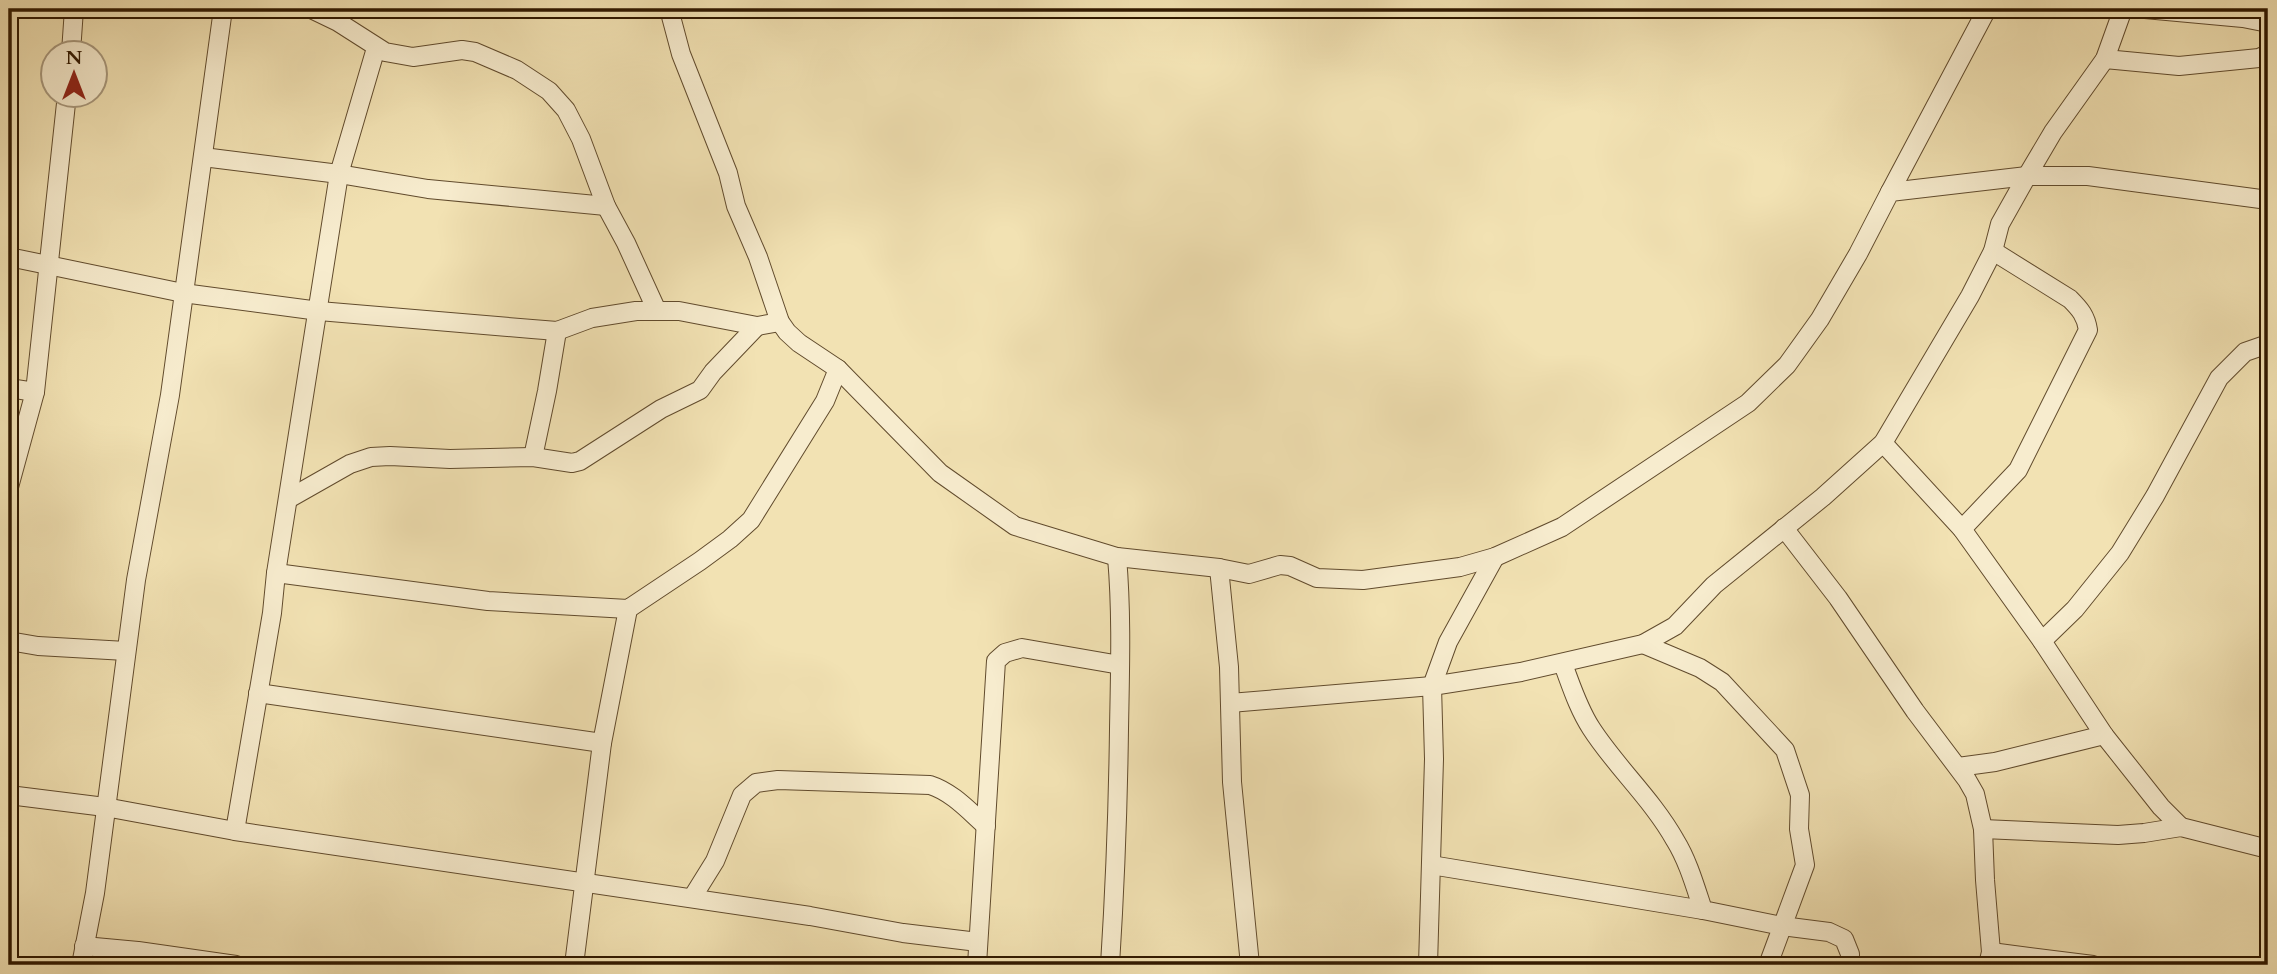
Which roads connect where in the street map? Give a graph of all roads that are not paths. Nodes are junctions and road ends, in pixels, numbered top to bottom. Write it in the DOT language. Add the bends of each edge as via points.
graph roads {
  1 [pos="74,9"];
  2 [pos="223,9"];
  3 [pos="311,9"];
  4 [pos="669,9"];
  5 [pos="1987,9"];
  6 [pos="2123,9"];
  7 [pos="2145,9"];
  8 [pos="2268,23"];
  9 [pos="72,38"];
  10 [pos="376,48"];
  11 [pos="2268,54"];
  12 [pos="2105,59"];
  13 [pos="66,108"];
  14 [pos="203,157"];
  15 [pos="340,174"];
  16 [pos="2027,176"];
  17 [pos="1890,192"];
  18 [pos="2268,200"];
  19 [pos="606,206"];
  20 [pos="1993,251"];
  21 [pos="9,257"];
  22 [pos="49,264"];
  23 [pos="184,293"];
  24 [pos="318,311"];
  25 [pos="656,311"];
  26 [pos="780,322"];
  27 [pos="757,326"];
  28 [pos="557,331"];
  29 [pos="2268,344"];
  30 [pos="838,369"];
  31 [pos="9,388"];
  32 [pos="35,392"];
  33 [pos="1884,443"];
  34 [pos="533,457"];
  35 [pos="9,487"];
  36 [pos="290,498"];
  37 [pos="1784,528"];
  38 [pos="1962,529"];
  39 [pos="1117,557"];
  40 [pos="1495,557"];
  41 [pos="1219,568"];
  42 [pos="276,573"];
  43 [pos="628,609"];
  44 [pos="9,641"];
  45 [pos="2042,641"];
  46 [pos="1643,644"];
  47 [pos="126,651"];
  48 [pos="1563,664"];
  49 [pos="1120,665"];
  50 [pos="1432,685"];
  51 [pos="258,693"];
  52 [pos="1230,703"];
  53 [pos="2104,735"];
  54 [pos="602,743"];
  55 [pos="1958,767"];
  56 [pos="9,794"];
  57 [pos="105,807"];
  58 [pos="986,826"];
  59 [pos="2181,827"];
  60 [pos="1983,829"];
  61 [pos="235,831"];
  62 [pos="2268,849"];
  63 [pos="1431,865"];
  64 [pos="586,883"];
  65 [pos="692,898"];
  66 [pos="1703,910"];
  67 [pos="1782,926"];
  68 [pos="978,942"];
  69 [pos="84,946"];
  70 [pos="1990,959"];
  71 [pos="81,965"];
  72 [pos="236,965"];
  73 [pos="574,965"];
  74 [pos="977,965"];
  75 [pos="1110,965"];
  76 [pos="1250,965"];
  77 [pos="1428,965"];
  78 [pos="1768,965"];
  79 [pos="1850,965"];
  80 [pos="2093,965"];
  1 -- 9 [label="street"];
  2 -- 14 [label="street"];
  3 -- 10 [label="street"];
  4 -- 26 [label="street" via="681,54"];
  5 -- 17 [label="street"];
  6 -- 12 [label="street"];
  7 -- 8 [label="street"];
  10 -- 15 [label="street"];
  10 -- 19 [label="street" via="413,57 475,52 517,70 549,91 566,110 581,139"];
  11 -- 12 [label="street" via="2179,66"];
  12 -- 16 [label="street"];
  13 -- 22 [label="street"];
  14 -- 15 [label="street"];
  14 -- 23 [label="street"];
  15 -- 19 [label="street" via="428,189"];
  15 -- 24 [label="street"];
  16 -- 17 [label="street"];
  16 -- 18 [label="street" via="2088,176"];
  16 -- 20 [label="street" via="2000,224"];
  17 -- 40 [label="street" via="1820,319 1787,365 1748,403 1562,527"];
  19 -- 25 [label="street"];
  20 -- 33 [label="street"];
  20 -- 38 [label="street" via="2070,299 2080,308 2088,330 2018,470"];
  21 -- 22 [label="street"];
  22 -- 23 [label="street"];
  22 -- 32 [label="street"];
  23 -- 24 [label="street"];
  23 -- 47 [label="street"];
  24 -- 28 [label="street"];
  24 -- 36 [label="street"];
  25 -- 27 [label="street"];
  25 -- 28 [label="street" via="592,318"];
  26 -- 27 [label="street"];
  26 -- 30 [label="street" via="799,343"];
  27 -- 34 [label="street" via="700,390 661,409 589,457 572,463"];
  28 -- 34 [label="street"];
  29 -- 45 [label="street" via="2245,352 2219,377 2120,553"];
  30 -- 39 [label="street" via="940,473 1015,526"];
  30 -- 43 [label="street" via="825,401 751,520 710,554"];
  31 -- 32 [label="street"];
  32 -- 35 [label="street"];
  33 -- 37 [label="street"];
  33 -- 38 [label="street"];
  34 -- 36 [label="street" via="371,457"];
  36 -- 42 [label="street"];
  37 -- 46 [label="street" via="1713,585 1675,626"];
  37 -- 55 [label="street"];
  38 -- 45 [label="street"];
  39 -- 41 [label="street"];
  39 -- 49 [label="street"];
  40 -- 41 [label="street" via="1460,567 1363,580 1317,578 1280,565 1249,574"];
  40 -- 50 [label="street" via="1448,642"];
  41 -- 52 [label="street"];
  42 -- 43 [label="street" via="488,601"];
  42 -- 51 [label="street"];
  43 -- 54 [label="street"];
  44 -- 47 [label="street"];
  45 -- 53 [label="street"];
  46 -- 48 [label="street"];
  46 -- 67 [label="street" via="1722,682 1784,750 1800,795 1805,865"];
  47 -- 57 [label="street"];
  48 -- 50 [label="street"];
  48 -- 66 [label="street" via="1591,727 1676,841"];
  49 -- 58 [label="street" via="1022,648 996,661"];
  49 -- 75 [label="street" via="1117,863"];
  50 -- 52 [label="street"];
  50 -- 63 [label="street"];
  51 -- 54 [label="street"];
  51 -- 61 [label="street"];
  52 -- 76 [label="street" via="1232,782"];
  53 -- 55 [label="street"];
  53 -- 59 [label="street"];
  54 -- 64 [label="street"];
  55 -- 60 [label="street" via="1975,794"];
  56 -- 57 [label="street"];
  57 -- 61 [label="street"];
  57 -- 69 [label="street"];
  58 -- 65 [label="street" via="948,793 930,785 756,783 742,795 716,861"];
  58 -- 68 [label="street"];
  59 -- 60 [label="street" via="2118,835"];
  59 -- 62 [label="street"];
  60 -- 70 [label="street"];
  61 -- 64 [label="street"];
  63 -- 66 [label="street"];
  63 -- 77 [label="street"];
  64 -- 65 [label="street"];
  64 -- 73 [label="street"];
  65 -- 68 [label="street"];
  66 -- 67 [label="street"];
  67 -- 78 [label="street"];
  67 -- 79 [label="street" via="1829,932 1844,939"];
  68 -- 74 [label="street"];
  69 -- 71 [label="street"];
  69 -- 72 [label="street"];
  70 -- 80 [label="street"];
}
